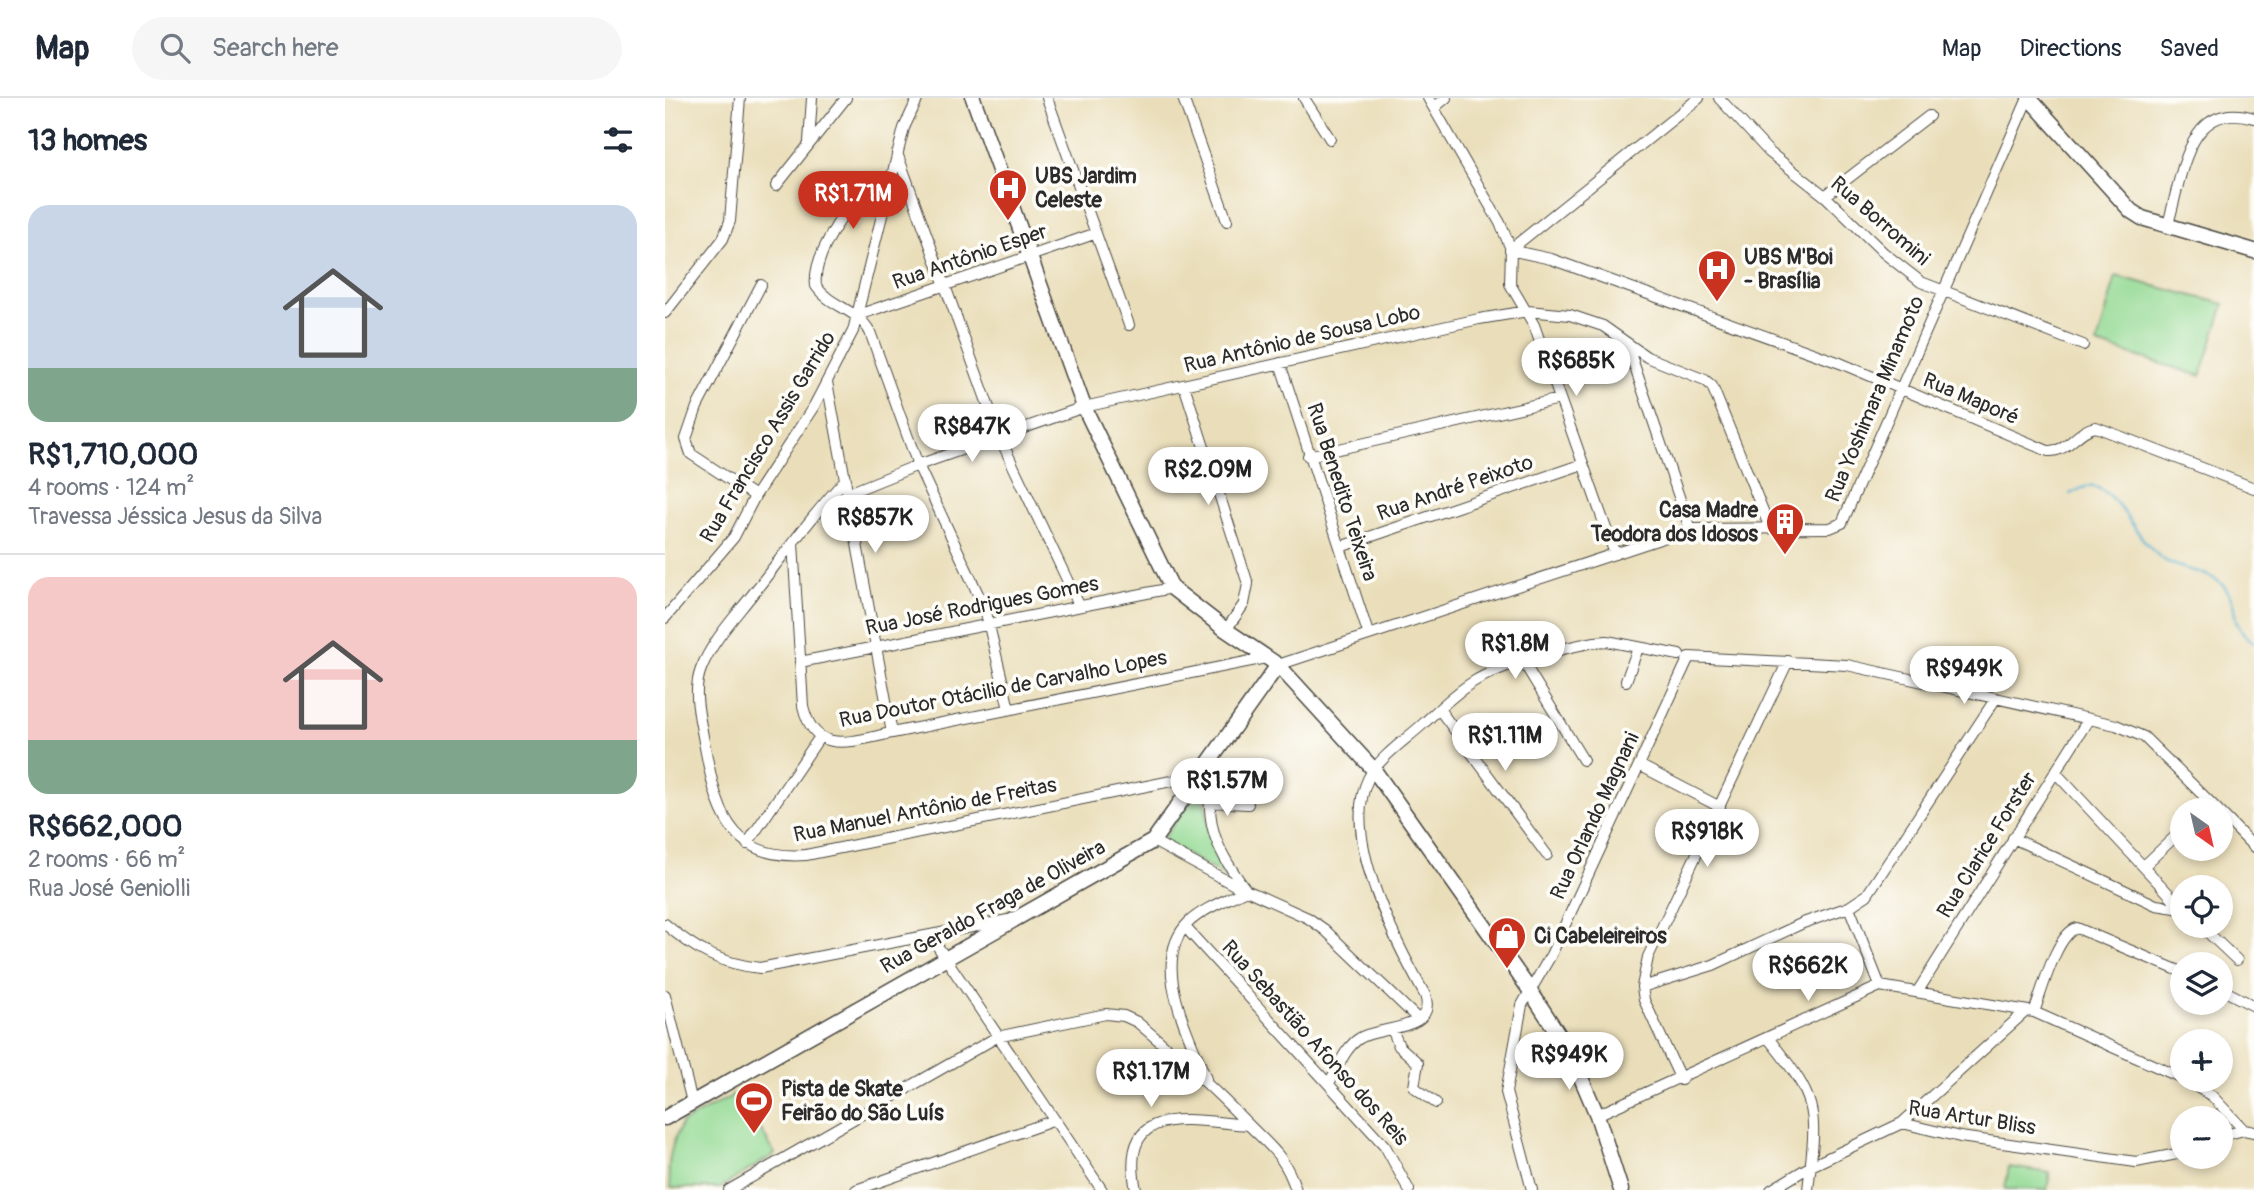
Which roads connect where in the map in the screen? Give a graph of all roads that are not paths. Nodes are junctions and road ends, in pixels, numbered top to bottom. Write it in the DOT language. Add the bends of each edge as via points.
graph roads {
  1 [pos="740,98"];
  2 [pos="812,98"];
  3 [pos="846,98"];
  4 [pos="918,98"];
  5 [pos="973,98"];
  6 [pos="1047,98"];
  7 [pos="1183,98"];
  8 [pos="1304,98"];
  9 [pos="1428,98"];
  10 [pos="1446,98"];
  11 [pos="1699,98"];
  12 [pos="1719,98"];
  13 [pos="2029,98"];
  14 [pos="1434,108"];
  15 [pos="1929,116"];
  16 [pos="2254,118"];
  17 [pos="1330,139"];
  18 [pos="809,142"];
  19 [pos="897,153"];
  20 [pos="890,180"];
  21 [pos="776,186"];
  22 [pos="1825,197"];
  23 [pos="1227,222"];
  24 [pos="2168,224"];
  25 [pos="1094,234"];
  26 [pos="1511,249"];
  27 [pos="2254,251"];
  28 [pos="1029,257"];
  29 [pos="761,285"];
  30 [pos="946,287"];
  31 [pos="1941,292"];
  32 [pos="1528,311"];
  33 [pos="665,313"];
  34 [pos="858,315"];
  35 [pos="1129,325"];
  36 [pos="1627,344"];
  37 [pos="2083,345"];
  38 [pos="1280,363"];
  39 [pos="827,382"];
  40 [pos="1184,385"];
  41 [pos="1899,389"];
  42 [pos="1560,399"];
  43 [pos="1084,407"];
  44 [pos="1000,439"];
  45 [pos="1308,456"];
  46 [pos="1583,464"];
  47 [pos="918,465"];
  48 [pos="846,479"];
  49 [pos="2254,488"];
  50 [pos="849,493"];
  51 [pos="755,496"];
  52 [pos="1690,528"];
  53 [pos="1770,528"];
  54 [pos="793,542"];
  55 [pos="1340,547"];
  56 [pos="1615,554"];
  57 [pos="1173,588"];
  58 [pos="1079,605"];
  59 [pos="665,618"];
  60 [pos="991,624"];
  61 [pos="1226,630"];
  62 [pos="1368,633"];
  63 [pos="874,647"];
  64 [pos="1638,648"];
  65 [pos="1684,656"];
  66 [pos="1272,661"];
  67 [pos="1788,661"];
  68 [pos="800,662"];
  69 [pos="1524,663"];
  70 [pos="1626,681"];
  71 [pos="1996,698"];
  72 [pos="1009,709"];
  73 [pos="1439,709"];
  74 [pos="2088,720"];
  75 [pos="892,733"];
  76 [pos="818,738"];
  77 [pos="1583,760"];
  78 [pos="1212,761"];
  79 [pos="1641,766"];
  80 [pos="1374,770"];
  81 [pos="2055,772"];
  82 [pos="1201,775"];
  83 [pos="2202,798"];
  84 [pos="1209,802"];
  85 [pos="1248,804"];
  86 [pos="1720,807"];
  87 [pos="2233,828"];
  88 [pos="2014,838"];
  89 [pos="1153,841"];
  90 [pos="2170,841"];
  91 [pos="747,844"];
  92 [pos="2254,847"];
  93 [pos="1547,855"];
  94 [pos="2145,865"];
  95 [pos="1246,890"];
  96 [pos="2170,894"];
  97 [pos="1849,907"];
  98 [pos="2170,908"];
  99 [pos="1019,918"];
  100 [pos="665,924"];
  101 [pos="1185,927"];
  102 [pos="930,935"];
  103 [pos="2214,938"];
  104 [pos="945,957"];
  105 [pos="2237,960"];
  106 [pos="2170,967"];
  107 [pos="1880,986"];
  108 [pos="1642,987"];
  109 [pos="1529,989"];
  110 [pos="1918,991"];
  111 [pos="665,995"];
  112 [pos="2233,995"];
  113 [pos="2254,1006"];
  114 [pos="2030,1012"];
  115 [pos="1418,1019"];
  116 [pos="1392,1029"];
  117 [pos="996,1037"];
  118 [pos="1768,1038"];
  119 [pos="2170,1073"];
  120 [pos="1206,1080"];
  121 [pos="1681,1080"];
  122 [pos="1329,1083"];
  123 [pos="2205,1092"];
  124 [pos="692,1102"];
  125 [pos="1436,1103"];
  126 [pos="1597,1115"];
  127 [pos="665,1118"];
  128 [pos="1055,1120"];
  129 [pos="1902,1123"];
  130 [pos="1248,1125"];
  131 [pos="2249,1131"];
  132 [pos="2170,1155"];
  133 [pos="1811,1166"];
  134 [pos="729,1190"];
  135 [pos="856,1190"];
  136 [pos="1102,1190"];
  137 [pos="1136,1190"];
  138 [pos="1296,1190"];
  139 [pos="1409,1190"];
  140 [pos="1532,1190"];
  141 [pos="1621,1190"];
  142 [pos="1771,1190"];
  143 [pos="1808,1190"];
  1 -- 33 [label="street" via="730,221 723,239"];
  2 -- 18 [label="street"];
  3 -- 18 [label="street"];
  4 -- 19 [label="street, Rua Francisco Assis Garrido"];
  5 -- 28 [label="main road"];
  6 -- 25 [label="street"];
  7 -- 23 [label="street"];
  8 -- 17 [label="street"];
  9 -- 14 [label="street"];
  10 -- 14 [label="street"];
  11 -- 26 [label="street"];
  12 -- 22 [label="street, Rua Borromini" via="1769,152"];
  13 -- 24 [label="main road" via="2131,211"];
  13 -- 31 [label="street, Rua Yoshimara Minamoto"];
  14 -- 26 [label="street"];
  15 -- 22 [label="street"];
  16 -- 24 [label="street" via="2228,113 2204,125 2194,138"];
  18 -- 21 [label="street"];
  19 -- 20 [label="street, Rua Francisco Assis Garrido"];
  19 -- 30 [label="street"];
  20 -- 34 [label="street, Rua Francisco Assis Garrido"];
  20 -- 34 [label="street" via="868,188 832,233 815,280 821,293"];
  22 -- 31 [label="street, Rua Borromini" via="1884,253"];
  24 -- 27 [label="main road"];
  25 -- 28 [label="street, Rua Antônio Esper"];
  25 -- 35 [label="street"];
  26 -- 32 [label="street" via="1510,284"];
  26 -- 41 [label="street, Rua Maporé" via="1688,308"];
  28 -- 30 [label="street, Rua Antônio Esper"];
  28 -- 43 [label="main road"];
  29 -- 51 [label="street" via="697,407 686,439 691,454"];
  30 -- 34 [label="street, Rua Antônio Esper"];
  30 -- 44 [label="street"];
  31 -- 37 [label="street, Rua Borromini"];
  31 -- 41 [label="street, Rua Yoshimara Minamoto"];
  32 -- 36 [label="street, Rua Antônio de Sousa Lobo" via="1589,321"];
  32 -- 38 [label="street, Rua Antônio de Sousa Lobo"];
  32 -- 42 [label="street"];
  34 -- 39 [label="street, Rua Francisco Assis Garrido"];
  34 -- 47 [label="street" via="870,332"];
  36 -- 52 [label="street"];
  36 -- 53 [label="street, Rua Antônio de Sousa Lobo" via="1712,386"];
  38 -- 40 [label="street, Rua Antônio de Sousa Lobo"];
  38 -- 45 [label="street, Rua Benedito Teixeira"];
  39 -- 48 [label="street"];
  39 -- 51 [label="street, Rua Francisco Assis Garrido"];
  40 -- 43 [label="street, Rua Antônio de Sousa Lobo"];
  40 -- 61 [label="street" via="1248,584 1244,604"];
  41 -- 49 [label="street, Rua Maporé" via="2049,451 2062,450 2095,428"];
  41 -- 53 [label="street, Rua Yoshimara Minamoto" via="1842,523 1830,528"];
  42 -- 45 [label="street"];
  42 -- 46 [label="street"];
  43 -- 44 [label="street, Rua Antônio de Sousa Lobo"];
  43 -- 57 [label="main road"];
  44 -- 47 [label="street, Rua Antônio de Sousa Lobo"];
  44 -- 58 [label="street"];
  45 -- 55 [label="street, Rua Benedito Teixeira"];
  46 -- 55 [label="street, Rua André Peixoto"];
  46 -- 56 [label="street"];
  47 -- 50 [label="street, Rua Antônio de Sousa Lobo"];
  47 -- 60 [label="street"];
  48 -- 50 [label="street"];
  48 -- 54 [label="street"];
  50 -- 63 [label="street"];
  51 -- 59 [label="street, Rua Francisco Assis Garrido" via="723,553"];
  52 -- 53 [label="street, Rua Yoshimara Minamoto"];
  52 -- 56 [label="street, Rua Yoshimara Minamoto"];
  54 -- 68 [label="street, Rua Doutor Otácilio de Carvalho Lopes"];
  54 -- 91 [label="street" via="708,653 697,683 714,795 725,820"];
  55 -- 62 [label="street, Rua Benedito Teixeira"];
  56 -- 62 [label="street, Rua Yoshimara Minamoto"];
  57 -- 58 [label="street, Rua José Rodrigues Gomes"];
  57 -- 61 [label="main road"];
  58 -- 60 [label="street, Rua José Rodrigues Gomes"];
  60 -- 63 [label="street, Rua José Rodrigues Gomes"];
  60 -- 72 [label="street"];
  61 -- 66 [label="main road"];
  62 -- 66 [label="street, Rua Yoshimara Minamoto"];
  63 -- 68 [label="street, Rua José Rodrigues Gomes"];
  63 -- 75 [label="street"];
  64 -- 65 [label="street"];
  64 -- 69 [label="street" via="1595,642"];
  64 -- 70 [label="street"];
  65 -- 67 [label="street"];
  65 -- 79 [label="street, Rua Orlando Magnani"];
  66 -- 72 [label="street, Rua Doutor Otácilio de Carvalho Lopes"];
  66 -- 78 [label="main road, Rua Geraldo Fraga de Oliveira"];
  66 -- 80 [label="main road"];
  67 -- 71 [label="street" via="1847,665"];
  67 -- 86 [label="street"];
  68 -- 76 [label="street, Rua Doutor Otácilio de Carvalho Lopes" via="806,718"];
  69 -- 73 [label="street" via="1476,680"];
  69 -- 77 [label="street"];
  71 -- 74 [label="street"];
  71 -- 97 [label="street" via="1872,890"];
  72 -- 75 [label="street, Rua Doutor Otácilio de Carvalho Lopes"];
  73 -- 80 [label="street"];
  73 -- 93 [label="street"];
  74 -- 81 [label="street, Rua Clarice Forster"];
  74 -- 83 [label="street" via="2124,727 2144,737"];
  75 -- 76 [label="street, Rua Doutor Otácilio de Carvalho Lopes" via="848,741"];
  76 -- 91 [label="street"];
  78 -- 82 [label="main road, Rua Geraldo Fraga de Oliveira"];
  78 -- 84 [label="street"];
  79 -- 86 [label="street"];
  79 -- 109 [label="street, Rua Orlando Magnani" via="1551,955"];
  80 -- 109 [label="main road"];
  80 -- 115 [label="street" via="1364,790 1363,840 1390,929 1427,1002"];
  81 -- 88 [label="street, Rua Clarice Forster"];
  81 -- 94 [label="street"];
  82 -- 89 [label="main road, Rua Geraldo Fraga de Oliveira"];
  82 -- 91 [label="street, Rua Manuel Antônio de Freitas" via="806,855 787,856"];
  84 -- 85 [label="street"];
  84 -- 95 [label="street" via="1217,848"];
  86 -- 108 [label="street" via="1649,957"];
  87 -- 92 [label="street"];
  88 -- 98 [label="street"];
  88 -- 110 [label="street, Rua Clarice Forster"];
  89 -- 95 [label="street"];
  89 -- 99 [label="main road, Rua Geraldo Fraga de Oliveira"];
  90 -- 94 [label="street"];
  94 -- 96 [label="street"];
  95 -- 101 [label="street"];
  95 -- 115 [label="street" via="1325,930"];
  97 -- 107 [label="street"];
  97 -- 108 [label="street" via="1713,965"];
  99 -- 102 [label="street"];
  99 -- 104 [label="main road, Rua Geraldo Fraga de Oliveira"];
  100 -- 102 [label="street" via="713,958 759,968"];
  101 -- 120 [label="street" via="1171,955 1171,975"];
  101 -- 122 [label="street, Rua Sebastião Afonso dos Reis"];
  102 -- 104 [label="street"];
  103 -- 105 [label="street"];
  104 -- 117 [label="street"];
  104 -- 124 [label="main road, Rua Geraldo Fraga de Oliveira"];
  106 -- 114 [label="street" via="2077,928 2059,944"];
  107 -- 110 [label="street"];
  107 -- 118 [label="street"];
  108 -- 121 [label="street" via="1647,1011"];
  109 -- 126 [label="main road" via="1570,1052"];
  109 -- 140 [label="street, Rua Orlando Magnani" via="1519,1017 1506,1092"];
  110 -- 114 [label="street"];
  111 -- 124 [label="street"];
  112 -- 113 [label="street"];
  114 -- 119 [label="street"];
  114 -- 129 [label="street"];
  115 -- 116 [label="street"];
  116 -- 122 [label="street" via="1372,1032 1355,1042"];
  116 -- 125 [label="street" via="1399,1046 1418,1063 1413,1081 1417,1092"];
  117 -- 120 [label="street" via="1106,1014 1124,1016"];
  117 -- 128 [label="street"];
  117 -- 134 [label="street"];
  118 -- 121 [label="street"];
  118 -- 133 [label="street" via="1809,1094 1814,1121"];
  120 -- 130 [label="street"];
  121 -- 126 [label="street"];
  122 -- 139 [label="street, Rua Sebastião Afonso dos Reis" via="1385,1146"];
  123 -- 131 [label="street"];
  124 -- 127 [label="main road, Rua Geraldo Fraga de Oliveira"];
  126 -- 141 [label="main road"];
  128 -- 135 [label="street"];
  128 -- 136 [label="street"];
  129 -- 132 [label="street, Rua Artur Bliss" via="2136,1162"];
  129 -- 133 [label="street, Rua Artur Bliss"];
  130 -- 137 [label="street" via="1193,1119 1152,1125 1142,1133 1133,1153"];
  130 -- 138 [label="street" via="1282,1158"];
  133 -- 142 [label="street, Rua Artur Bliss"];
  133 -- 143 [label="street"];
}
